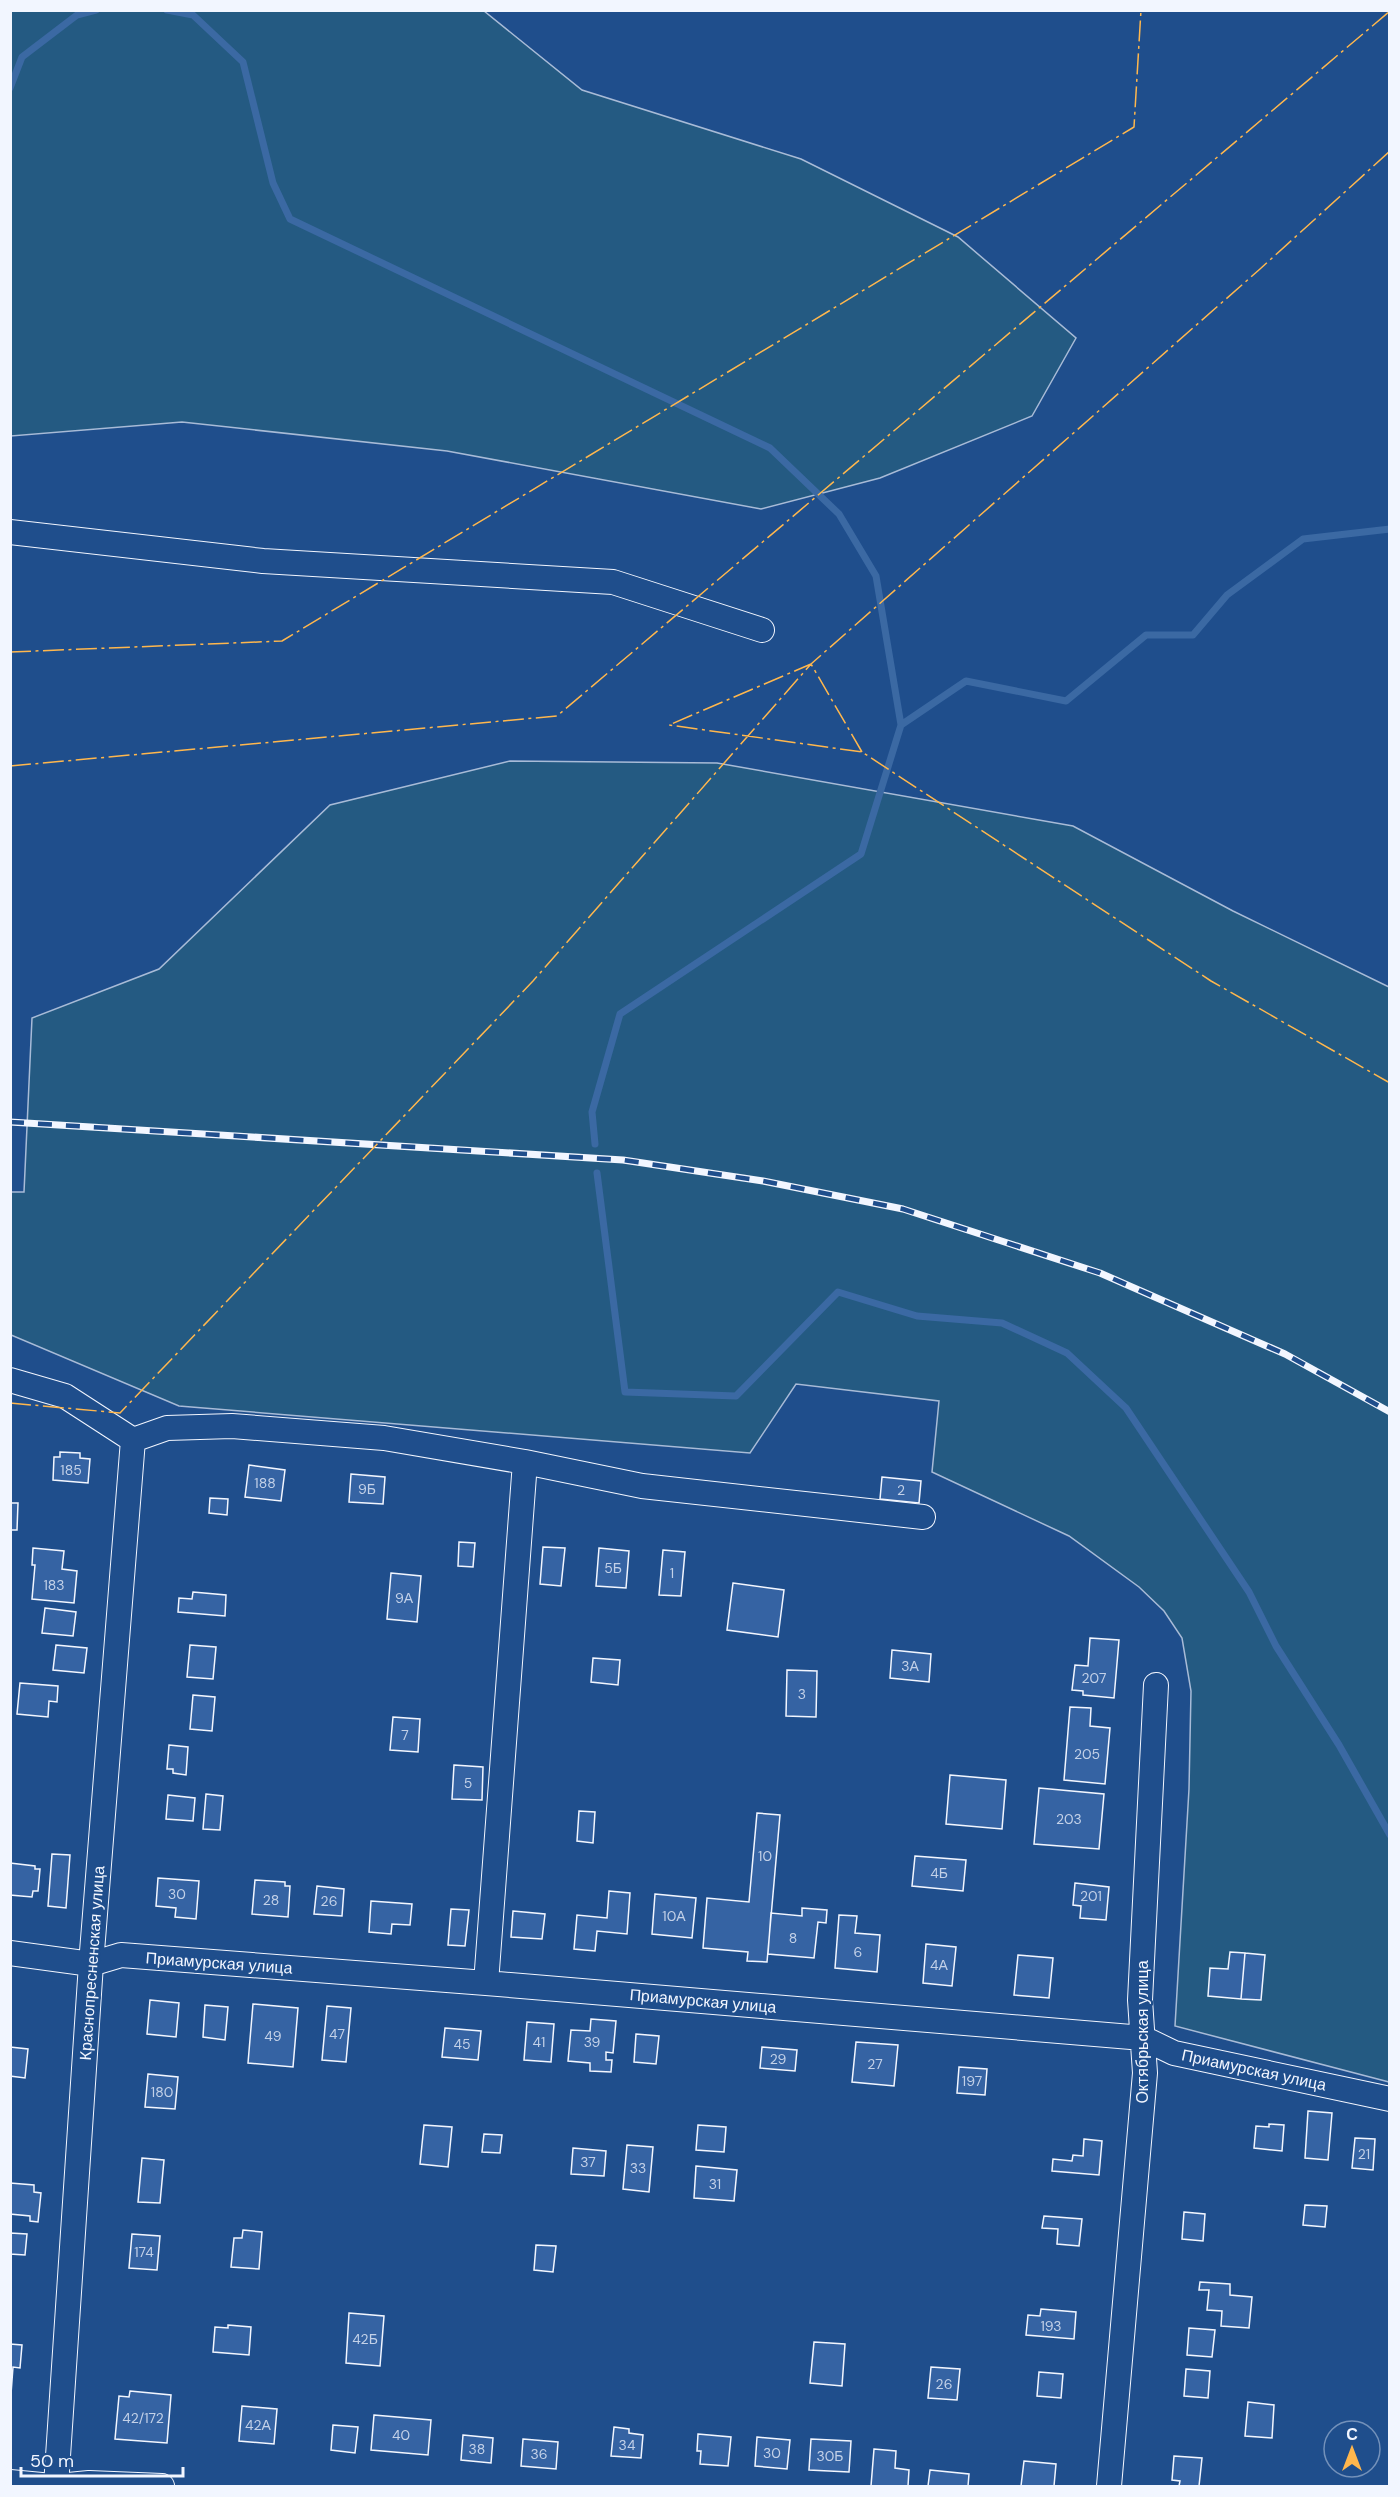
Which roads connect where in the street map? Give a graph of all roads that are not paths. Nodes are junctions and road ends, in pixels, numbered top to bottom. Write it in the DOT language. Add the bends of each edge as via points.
graph roads {
  1 [pos="10,532"];
  2 [pos="762,630"];
  3 [pos="10,1380"];
  4 [pos="133,1440"];
  5 [pos="525,1462"];
  6 [pos="923,1517"];
  7 [pos="1156,1685"];
  8 [pos="10,1953"];
  9 [pos="91,1964"];
  10 [pos="486,1983"];
  11 [pos="1143,2038"];
  12 [pos="1389,2099"];
  13 [pos="10,2482"];
  14 [pos="55,2487"];
  15 [pos="162,2487"];
  16 [pos="1109,2487"];
  1 -- 2 [label="street" via="263,561 613,582"];
  3 -- 4 [label="street" via="65,1396"];
  4 -- 5 [label="street" via="167,1428 232,1426 384,1438"];
  4 -- 9 [label="street, Краснопресненская улица"];
  5 -- 6 [label="street" via="642,1486"];
  5 -- 10 [label="street"];
  7 -- 11 [label="street, Октябрьская улица" via="1140,2000"];
  8 -- 9 [label="street, Приамурская улица"];
  9 -- 10 [label="street, Приамурская улица" via="121,1955"];
  9 -- 14 [label="street, Краснопресненская улица"];
  10 -- 11 [label="street, Приамурская улица"];
  11 -- 12 [label="street, Приамурская улица" via="1174,2053"];
  11 -- 16 [label="street, Октябрьская улица" via="1145,2073"];
  13 -- 14 [label="street"];
  14 -- 15 [label="street" via="88,2482"];
}
